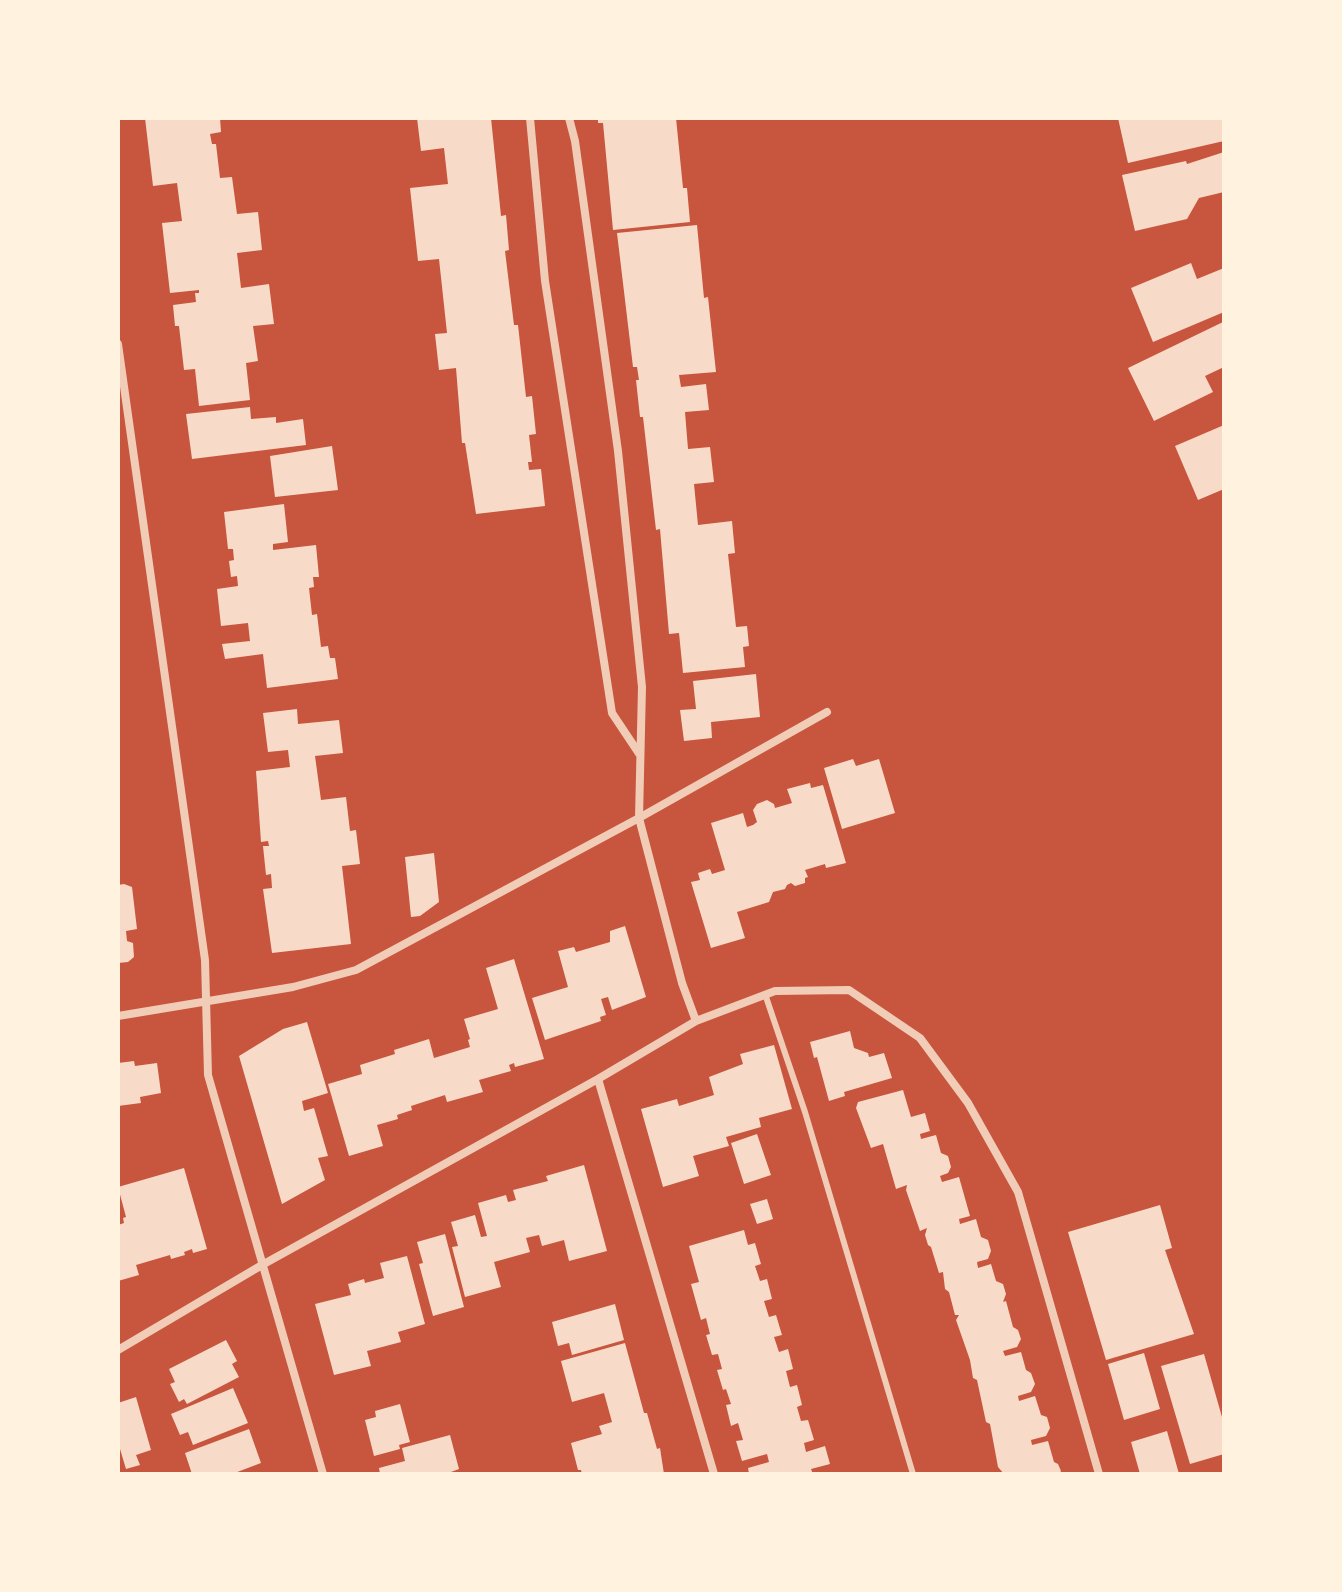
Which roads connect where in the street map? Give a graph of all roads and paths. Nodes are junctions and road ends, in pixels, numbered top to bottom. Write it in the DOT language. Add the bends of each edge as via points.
graph roads {
  1 [pos="530,118"];
  2 [pos="569,118"];
  3 [pos="118,344"];
  4 [pos="827,712"];
  5 [pos="641,756"];
  6 [pos="639,818"];
  7 [pos="765,994"];
  8 [pos="205,1003"];
  9 [pos="118,1016"];
  10 [pos="696,1021"];
  11 [pos="598,1079"];
  12 [pos="262,1265"];
  13 [pos="118,1350"];
  14 [pos="323,1474"];
  15 [pos="714,1474"];
  16 [pos="913,1474"];
  17 [pos="1099,1474"];
  1 -- 5 [label="street" via="545,281 612,713"];
  2 -- 5 [label="street" via="618,451 642,687"];
  3 -- 8 [label="street" via="205,960"];
  4 -- 6 [label="street"];
  5 -- 6 [label="street"];
  6 -- 8 [label="street" via="356,970"];
  6 -- 10 [label="street"];
  7 -- 10 [label="street"];
  7 -- 16 [label="lane"];
  7 -- 17 [label="street" via="849,990 920,1038 968,1103 1018,1192"];
  8 -- 9 [label="street"];
  8 -- 12 [label="street" via="208,1075"];
  10 -- 11 [label="street"];
  11 -- 12 [label="street"];
  11 -- 15 [label="street"];
  12 -- 13 [label="street"];
  12 -- 14 [label="street"];
}
